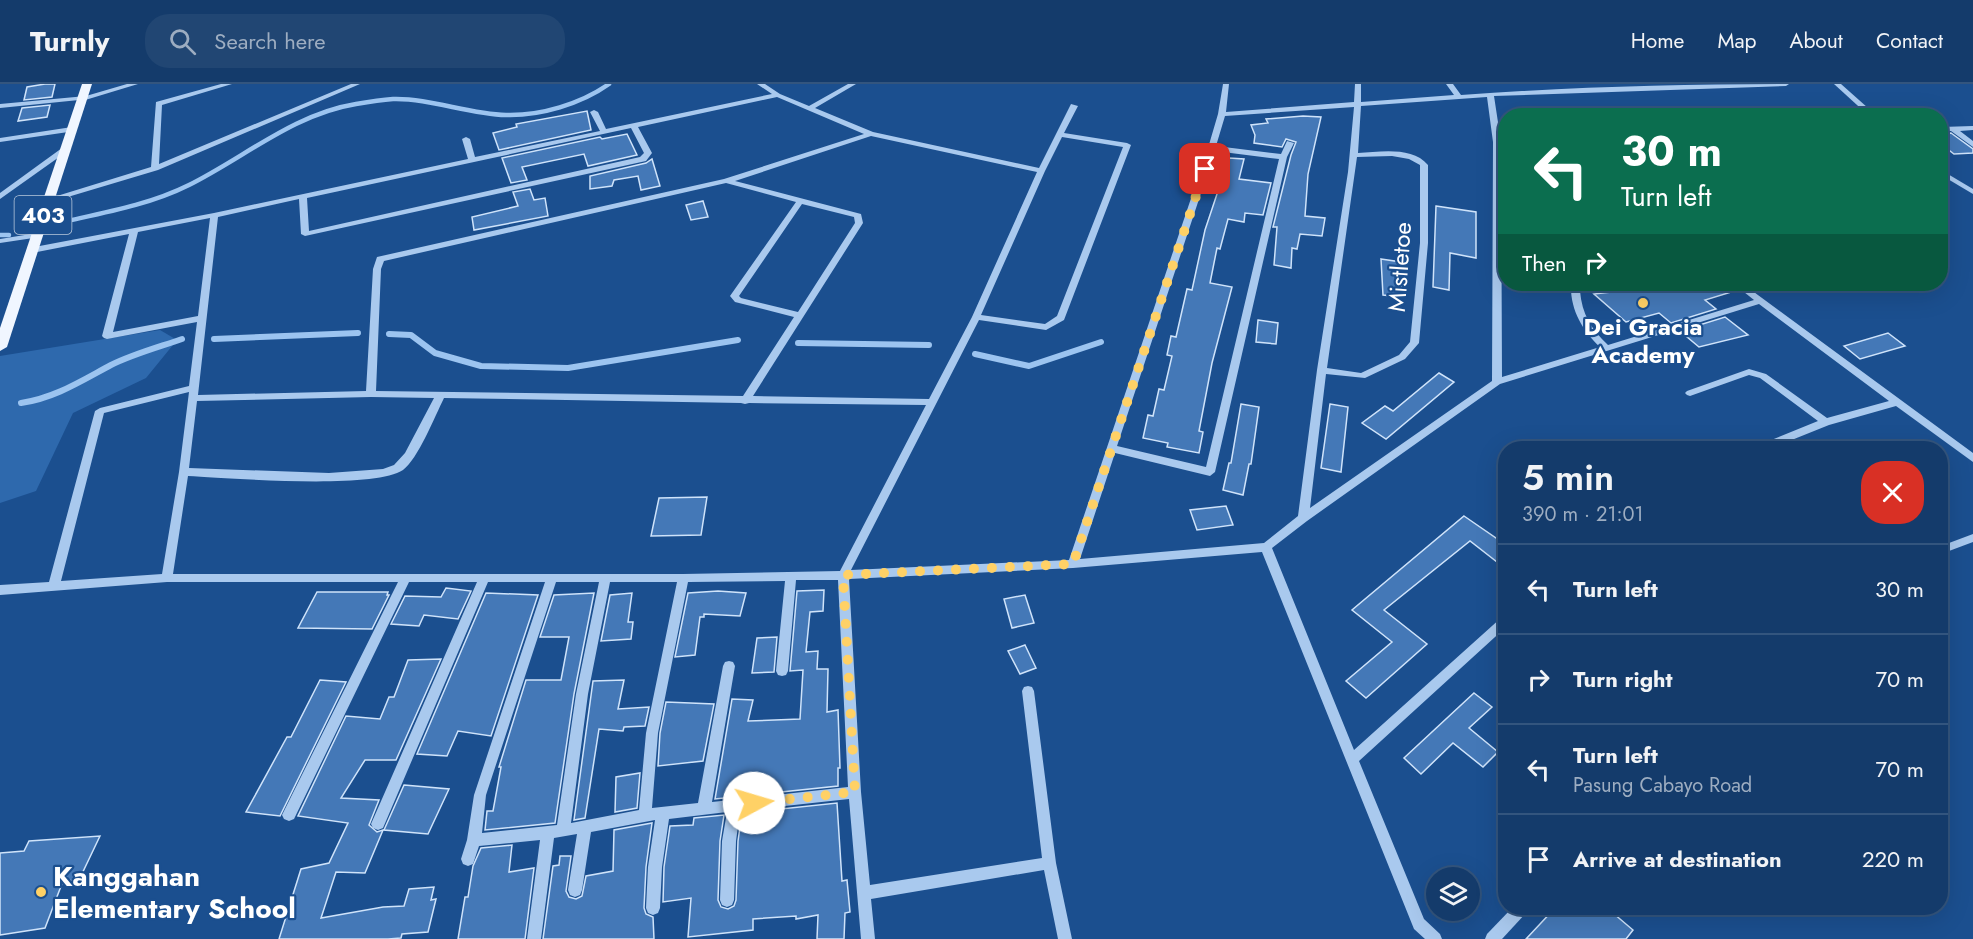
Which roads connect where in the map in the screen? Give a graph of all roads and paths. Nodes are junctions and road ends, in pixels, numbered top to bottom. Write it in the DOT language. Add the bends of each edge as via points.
graph roads {
  1 [pos="87,84"];
  2 [pos="135,84"];
  3 [pos="229,84"];
  4 [pos="357,84"];
  5 [pos="760,84"];
  6 [pos="853,84"];
  7 [pos="1226,84"];
  8 [pos="1358,84"];
  9 [pos="1449,84"];
  10 [pos="1503,84"];
  11 [pos="1561,84"];
  12 [pos="1778,84"];
  13 [pos="1786,84"];
  14 [pos="1837,84"];
  15 [pos="1726,85"];
  16 [pos="1672,86"];
  17 [pos="1615,87"];
  18 [pos="1566,91"];
  19 [pos="1511,93"];
  20 [pos="778,95"];
  21 [pos="1490,95"];
  22 [pos="1458,96"];
  23 [pos="82,98"];
  24 [pos="1359,105"];
  25 [pos="0,106"];
  26 [pos="1074,106"];
  27 [pos="810,108"];
  28 [pos="1865,108"];
  29 [pos="594,112"];
  30 [pos="1222,114"];
  31 [pos="633,125"];
  32 [pos="1498,126"];
  33 [pos="1973,128"];
  34 [pos="72,129"];
  35 [pos="1948,129"];
  36 [pos="1953,129"];
  37 [pos="604,132"];
  38 [pos="870,134"];
  39 [pos="1059,134"];
  40 [pos="466,139"];
  41 [pos="0,140"];
  42 [pos="1290,143"];
  43 [pos="1973,145"];
  44 [pos="1212,148"];
  45 [pos="65,150"];
  46 [pos="1353,155"];
  47 [pos="1283,157"];
  48 [pos="472,160"];
  49 [pos="155,168"];
  50 [pos="1041,171"];
  51 [pos="1948,176"];
  52 [pos="726,181"];
  53 [pos="1973,192"];
  54 [pos="303,196"];
  55 [pos="0,197"];
  56 [pos="48,200"];
  57 [pos="800,201"];
  58 [pos="214,215"];
  59 [pos="134,230"];
  60 [pos="37,235"];
  61 [pos="0,242"];
  62 [pos="32,250"];
  63 [pos="1499,291"];
  64 [pos="1576,291"];
  65 [pos="1747,291"];
  66 [pos="1760,301"];
  67 [pos="800,315"];
  68 [pos="976,317"];
  69 [pos="201,318"];
  70 [pos="0,347"];
  71 [pos="1606,348"];
  72 [pos="1322,370"];
  73 [pos="1497,382"];
  74 [pos="193,393"];
  75 [pos="1690,393"];
  76 [pos="370,394"];
  77 [pos="440,396"];
  78 [pos="745,401"];
  79 [pos="931,402"];
  80 [pos="1898,402"];
  81 [pos="1826,422"];
  82 [pos="1780,441"];
  83 [pos="1113,448"];
  84 [pos="1973,458"];
  85 [pos="184,472"];
  86 [pos="1303,518"];
  87 [pos="1973,538"];
  88 [pos="1266,547"];
  89 [pos="1948,547"];
  90 [pos="1073,564"];
  91 [pos="843,575"];
  92 [pos="791,576"];
  93 [pos="167,578"];
  94 [pos="406,578"];
  95 [pos="552,578"];
  96 [pos="605,578"];
  97 [pos="683,578"];
  98 [pos="484,579"];
  99 [pos="54,585"];
  100 [pos="0,590"];
  101 [pos="1498,627"];
  102 [pos="729,666"];
  103 [pos="782,671"];
  104 [pos="1028,691"];
  105 [pos="1353,759"];
  106 [pos="855,792"];
  107 [pos="734,805"];
  108 [pos="704,808"];
  109 [pos="663,813"];
  110 [pos="289,815"];
  111 [pos="645,815"];
  112 [pos="378,824"];
  113 [pos="585,827"];
  114 [pos="563,831"];
  115 [pos="548,832"];
  116 [pos="474,840"];
  117 [pos="468,859"];
  118 [pos="1049,863"];
  119 [pos="575,890"];
  120 [pos="866,893"];
  121 [pos="727,900"];
  122 [pos="653,908"];
  123 [pos="1514,915"];
  124 [pos="534,939"];
  125 [pos="868,939"];
  126 [pos="1065,939"];
  127 [pos="1435,939"];
  128 [pos="1492,939"];
  1 -- 23 [label="main road, 403"];
  2 -- 23 [label="street"];
  3 -- 49 [label="street" via="159,104"];
  4 -- 49 [label="street"];
  5 -- 20 [label="street"];
  6 -- 27 [label="street"];
  7 -- 30 [label="street"];
  8 -- 24 [label="street"];
  9 -- 22 [label="street"];
  10 -- 19 [label="street"];
  11 -- 18 [label="street"];
  12 -- 13 [label="street"];
  12 -- 15 [label="street"];
  14 -- 28 [label="street"];
  15 -- 16 [label="street"];
  16 -- 17 [label="street"];
  17 -- 18 [label="street"];
  18 -- 19 [label="street"];
  19 -- 21 [label="street"];
  20 -- 27 [label="street"];
  20 -- 31 [label="street"];
  21 -- 22 [label="street"];
  21 -- 32 [label="street"];
  22 -- 24 [label="street"];
  23 -- 25 [label="street"];
  23 -- 34 [label="main road, 403"];
  24 -- 30 [label="street"];
  24 -- 46 [label="street"];
  26 -- 39 [label="street"];
  27 -- 38 [label="street"];
  29 -- 37 [label="street"];
  30 -- 44 [label="street"];
  31 -- 37 [label="street"];
  31 -- 54 [label="street" via="648,153 643,159 305,234"];
  33 -- 36 [label="street"];
  34 -- 41 [label="street"];
  34 -- 45 [label="main road, 403"];
  35 -- 36 [label="street"];
  36 -- 43 [label="street"];
  37 -- 48 [label="street"];
  38 -- 50 [label="street"];
  38 -- 52 [label="street"];
  39 -- 50 [label="street"];
  39 -- 68 [label="street" via="1127,145 1061,318 1046,327"];
  40 -- 48 [label="street"];
  42 -- 47 [label="street"];
  44 -- 47 [label="street"];
  44 -- 83 [label="street"];
  45 -- 55 [label="street"];
  45 -- 56 [label="main road, 403"];
  46 -- 72 [label="street"];
  46 -- 72 [label="street, Mistletoe" via="1413,155 1424,165 1424,243 1414,343 1402,357 1362,376"];
  47 -- 83 [label="street" via="1210,471"];
  48 -- 54 [label="street"];
  49 -- 56 [label="street"];
  50 -- 68 [label="street"];
  51 -- 53 [label="street"];
  52 -- 57 [label="street"];
  52 -- 76 [label="street" via="380,259"];
  54 -- 58 [label="street"];
  56 -- 60 [label="main road, 403"];
  57 -- 67 [label="street" via="858,216 859,223"];
  57 -- 67 [label="street" via="734,296"];
  58 -- 59 [label="street"];
  58 -- 69 [label="street"];
  59 -- 62 [label="street"];
  59 -- 69 [label="street" via="107,336"];
  60 -- 61 [label="street"];
  60 -- 62 [label="main road, 403"];
  62 -- 70 [label="main road, 403"];
  63 -- 73 [label="street"];
  64 -- 71 [label="street" via="1578,313 1586,330"];
  65 -- 66 [label="street"];
  66 -- 71 [label="street"];
  66 -- 80 [label="street"];
  67 -- 78 [label="street"];
  68 -- 79 [label="street"];
  69 -- 74 [label="street"];
  71 -- 73 [label="street"];
  72 -- 86 [label="street"];
  73 -- 86 [label="street"];
  74 -- 76 [label="street"];
  74 -- 85 [label="street"];
  74 -- 99 [label="street" via="100,411"];
  75 -- 81 [label="street" via="1749,372 1763,376"];
  76 -- 77 [label="street"];
  77 -- 78 [label="street"];
  77 -- 85 [label="street" via="408,458 400,467 387,472 358,476"];
  78 -- 79 [label="street"];
  79 -- 91 [label="street"];
  80 -- 81 [label="street"];
  80 -- 84 [label="street"];
  81 -- 82 [label="street"];
  83 -- 90 [label="street"];
  85 -- 93 [label="street"];
  86 -- 88 [label="street"];
  87 -- 89 [label="street"];
  88 -- 90 [label="street"];
  88 -- 105 [label="street"];
  90 -- 91 [label="street"];
  91 -- 92 [label="street"];
  91 -- 106 [label="street"];
  92 -- 97 [label="street"];
  92 -- 103 [label="street"];
  93 -- 94 [label="street"];
  93 -- 99 [label="street"];
  94 -- 98 [label="street"];
  94 -- 110 [label="street"];
  95 -- 96 [label="street"];
  95 -- 98 [label="street"];
  95 -- 116 [label="street" via="480,795"];
  96 -- 97 [label="street"];
  96 -- 114 [label="street" via="582,694"];
  97 -- 111 [label="street" via="652,733"];
  98 -- 112 [label="street"];
  99 -- 100 [label="street"];
  101 -- 105 [label="street"];
  102 -- 108 [label="street"];
  104 -- 118 [label="street"];
  105 -- 127 [label="street" via="1419,924"];
  106 -- 107 [label="street"];
  106 -- 120 [label="street"];
  107 -- 108 [label="street"];
  107 -- 121 [label="street"];
  108 -- 109 [label="street"];
  109 -- 111 [label="street"];
  109 -- 122 [label="street"];
  111 -- 113 [label="street"];
  113 -- 114 [label="street"];
  113 -- 119 [label="street"];
  114 -- 115 [label="street"];
  115 -- 116 [label="street"];
  115 -- 124 [label="street"];
  116 -- 117 [label="street"];
  118 -- 120 [label="street"];
  118 -- 126 [label="street"];
  120 -- 125 [label="street"];
  123 -- 128 [label="street"];
}
